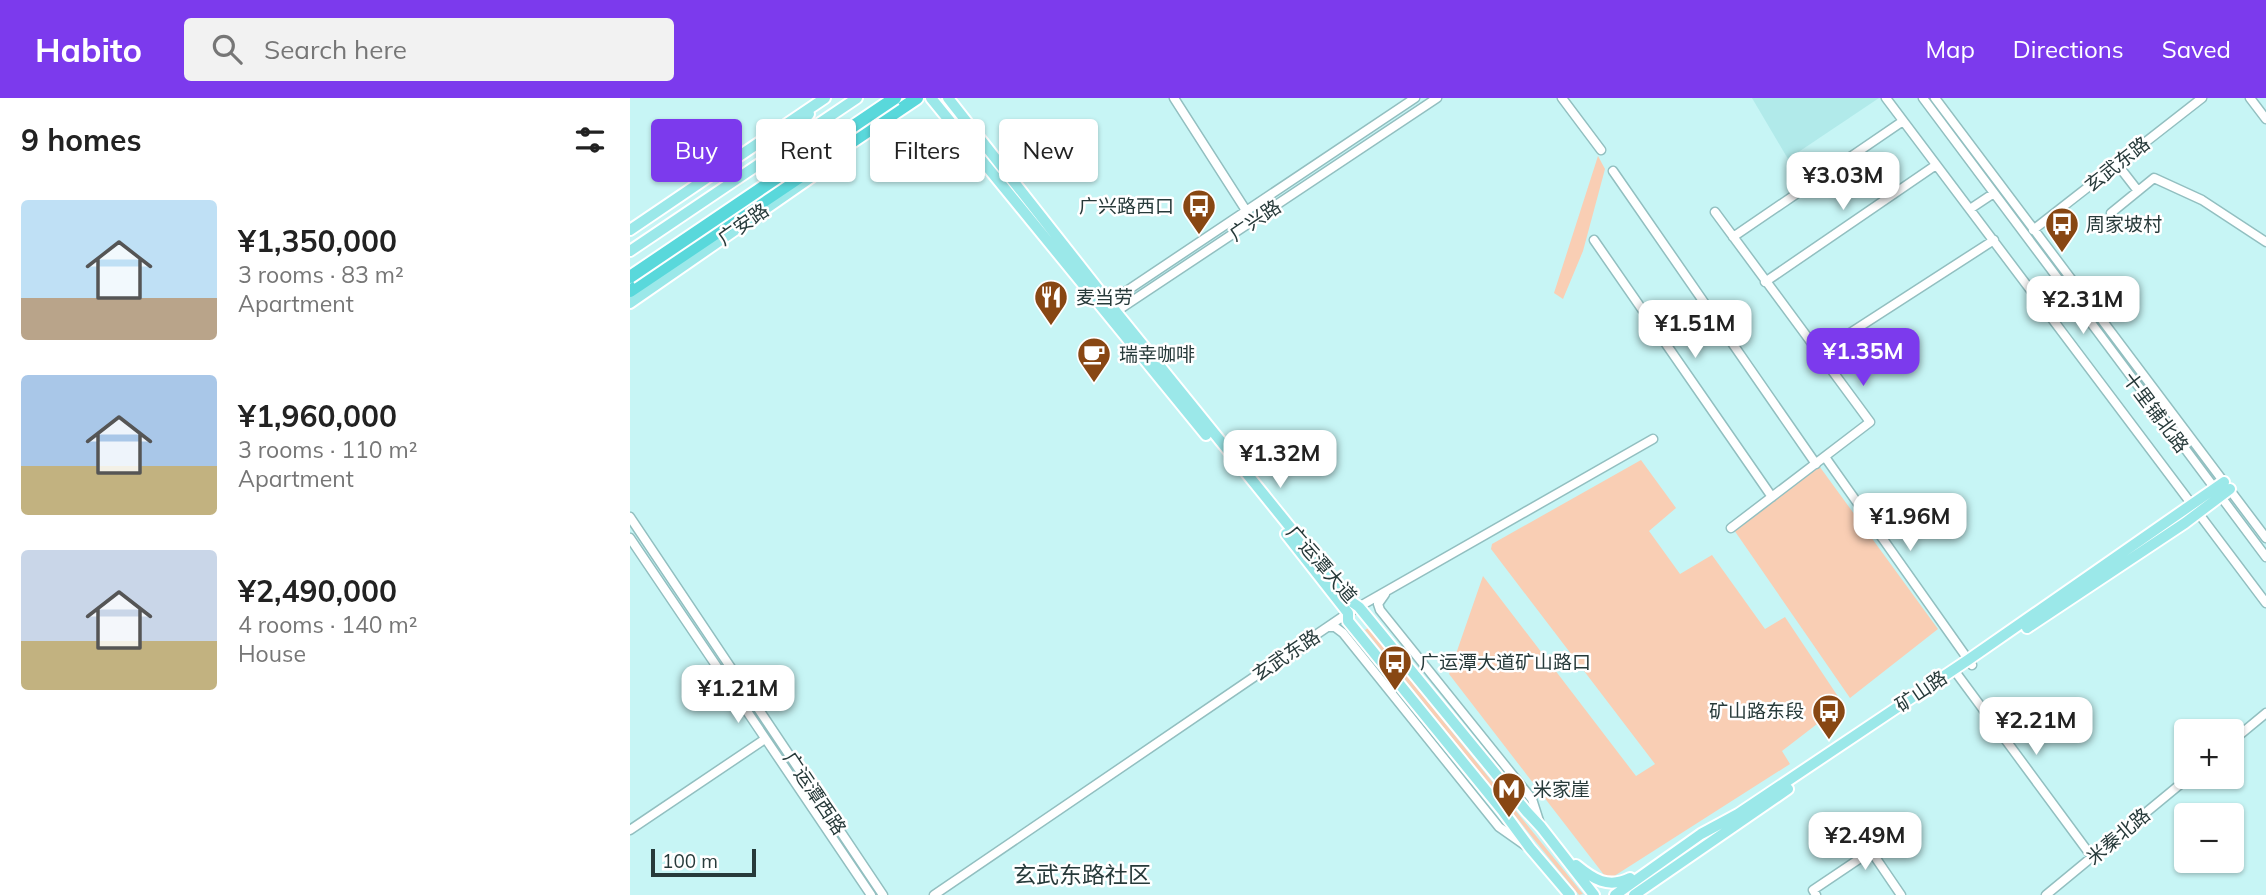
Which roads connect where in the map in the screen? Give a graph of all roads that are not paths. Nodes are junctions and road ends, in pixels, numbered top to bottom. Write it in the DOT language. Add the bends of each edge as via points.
graph roads {
  1 [pos="857,98"];
  2 [pos="888,98"];
  3 [pos="895,98"];
  4 [pos="917,98"];
  5 [pos="925,98"];
  6 [pos="931,98"];
  7 [pos="948,98"];
  8 [pos="1174,98"];
  9 [pos="1415,98"];
  10 [pos="1437,98"];
  11 [pos="1562,98"];
  12 [pos="1886,98"];
  13 [pos="1923,98"];
  14 [pos="1935,98"];
  15 [pos="2202,98"];
  16 [pos="2250,98"];
  17 [pos="824,99"];
  18 [pos="805,119"];
  19 [pos="826,119"];
  20 [pos="2266,119"];
  21 [pos="1903,121"];
  22 [pos="1601,150"];
  23 [pos="2117,164"];
  24 [pos="1936,165"];
  25 [pos="756,166"];
  26 [pos="1613,171"];
  27 [pos="2138,191"];
  28 [pos="1994,192"];
  29 [pos="1970,209"];
  30 [pos="1247,212"];
  31 [pos="1715,212"];
  32 [pos="2111,213"];
  33 [pos="630,230"];
  34 [pos="2033,230"];
  35 [pos="1733,237"];
  36 [pos="1594,240"];
  37 [pos="1994,240"];
  38 [pos="2266,242"];
  39 [pos="630,251"];
  40 [pos="630,277"];
  41 [pos="1765,282"];
  42 [pos="630,291"];
  43 [pos="630,303"];
  44 [pos="1109,309"];
  45 [pos="1819,352"];
  46 [pos="1653,439"];
  47 [pos="1825,457"];
  48 [pos="1816,464"];
  49 [pos="2227,486"];
  50 [pos="2217,493"];
  51 [pos="1772,497"];
  52 [pos="2195,510"];
  53 [pos="630,517"];
  54 [pos="1731,528"];
  55 [pos="630,538"];
  56 [pos="2266,538"];
  57 [pos="2266,556"];
  58 [pos="1392,587"];
  59 [pos="2266,603"];
  60 [pos="1359,607"];
  61 [pos="1348,613"];
  62 [pos="1323,630"];
  63 [pos="1970,662"];
  64 [pos="1425,667"];
  65 [pos="1957,674"];
  66 [pos="1436,700"];
  67 [pos="2266,713"];
  68 [pos="2244,731"];
  69 [pos="765,739"];
  70 [pos="2175,789"];
  71 [pos="1541,827"];
  72 [pos="630,830"];
  73 [pos="1530,848"];
  74 [pos="1561,852"];
  75 [pos="2092,858"];
  76 [pos="1654,866"];
  77 [pos="1546,868"];
  78 [pos="1653,882"];
  79 [pos="871,895"];
  80 [pos="883,895"];
  81 [pos="934,895"];
  82 [pos="1559,895"];
  83 [pos="1570,895"];
  84 [pos="1594,895"];
  85 [pos="1615,895"];
  86 [pos="1634,895"];
  87 [pos="1641,895"];
  88 [pos="1816,895"];
  89 [pos="1901,895"];
  90 [pos="2046,895"];
  1 -- 19 [label="main road"];
  2 -- 40 [label="main road"];
  3 -- 40 [label="highway, bridge"];
  4 -- 42 [label="highway"];
  5 -- 43 [label="main road, 广安路"];
  6 -- 44 [label="main road, 广运潭大道"];
  7 -- 44 [label="main road, 广运潭大道"];
  8 -- 30 [label="street"];
  9 -- 30 [label="street, 广兴路"];
  10 -- 44 [label="street, 广兴路"];
  11 -- 22 [label="street"];
  12 -- 21 [label="street"];
  13 -- 28 [label="street, 十里铺北路"];
  14 -- 34 [label="street, 十里铺北路"];
  15 -- 23 [label="street, 玄武东路"];
  16 -- 20 [label="street"];
  17 -- 18 [label="main road"];
  17 -- 33 [label="main road"];
  21 -- 24 [label="street"];
  21 -- 35 [label="street"];
  23 -- 27 [label="street"];
  23 -- 34 [label="street, 玄武东路"];
  24 -- 29 [label="street"];
  24 -- 41 [label="street"];
  25 -- 39 [label="main road"];
  26 -- 48 [label="street"];
  27 -- 32 [label="street"];
  27 -- 38 [label="street" via="2154,178 2202,200"];
  28 -- 29 [label="street"];
  28 -- 50 [label="street, 十里铺北路"];
  29 -- 37 [label="street"];
  30 -- 44 [label="street, 广兴路"];
  31 -- 35 [label="street"];
  34 -- 49 [label="street, 十里铺北路"];
  35 -- 41 [label="street"];
  36 -- 51 [label="street"];
  37 -- 45 [label="street"];
  37 -- 52 [label="street"];
  41 -- 45 [label="street"];
  44 -- 60 [label="main road, 广运潭大道"];
  44 -- 61 [label="main road, 广运潭大道"];
  45 -- 47 [label="street" via="1870,422"];
  46 -- 58 [label="street, 玄武东路"];
  47 -- 48 [label="street"];
  47 -- 63 [label="street"];
  48 -- 51 [label="street"];
  49 -- 50 [label="main road, 矿山路"];
  49 -- 56 [label="street, 十里铺北路"];
  50 -- 52 [label="main road, 矿山路"];
  50 -- 57 [label="street, 十里铺北路"];
  51 -- 54 [label="street"];
  52 -- 59 [label="street"];
  52 -- 63 [label="main road, 矿山路"];
  53 -- 80 [label="street, 广运潭西路"];
  55 -- 69 [label="street, 广运潭西路"];
  58 -- 60 [label="street, 玄武东路"];
  58 -- 64 [label="street" via="1378,607"];
  60 -- 61 [label="street, 玄武东路"];
  60 -- 66 [label="main road, 广运潭大道"];
  61 -- 62 [label="street, 玄武东路"];
  61 -- 73 [label="main road, 广运潭大道" via="1348,621"];
  62 -- 73 [label="street" via="1335,627 1343,634 1499,827"];
  62 -- 81 [label="street, 玄武东路"];
  63 -- 65 [label="main road, 矿山路"];
  63 -- 76 [label="main road, 矿山路"];
  64 -- 66 [label="street"];
  64 -- 71 [label="street" via="1532,799"];
  65 -- 75 [label="street"];
  65 -- 78 [label="main road, 矿山路"];
  66 -- 71 [label="main road, 广运潭大道"];
  67 -- 68 [label="street"];
  69 -- 72 [label="street"];
  69 -- 79 [label="street, 广运潭西路"];
  70 -- 75 [label="street, 米秦北路"];
  71 -- 74 [label="main road, 广运潭大道"];
  73 -- 77 [label="main road, 广运潭大道"];
  74 -- 76 [label="main road" via="1595,879 1609,884"];
  74 -- 84 [label="main road, 广运潭大道"];
  75 -- 90 [label="street, 米秦北路"];
  76 -- 85 [label="main road, 矿山路"];
  77 -- 82 [label="main road"];
  77 -- 83 [label="main road, 广运潭大道"];
  78 -- 86 [label="main road, 矿山路"];
  78 -- 87 [label="main road"];
  88 -- 89 [label="street" via="1813,890 1871,851"];
}
